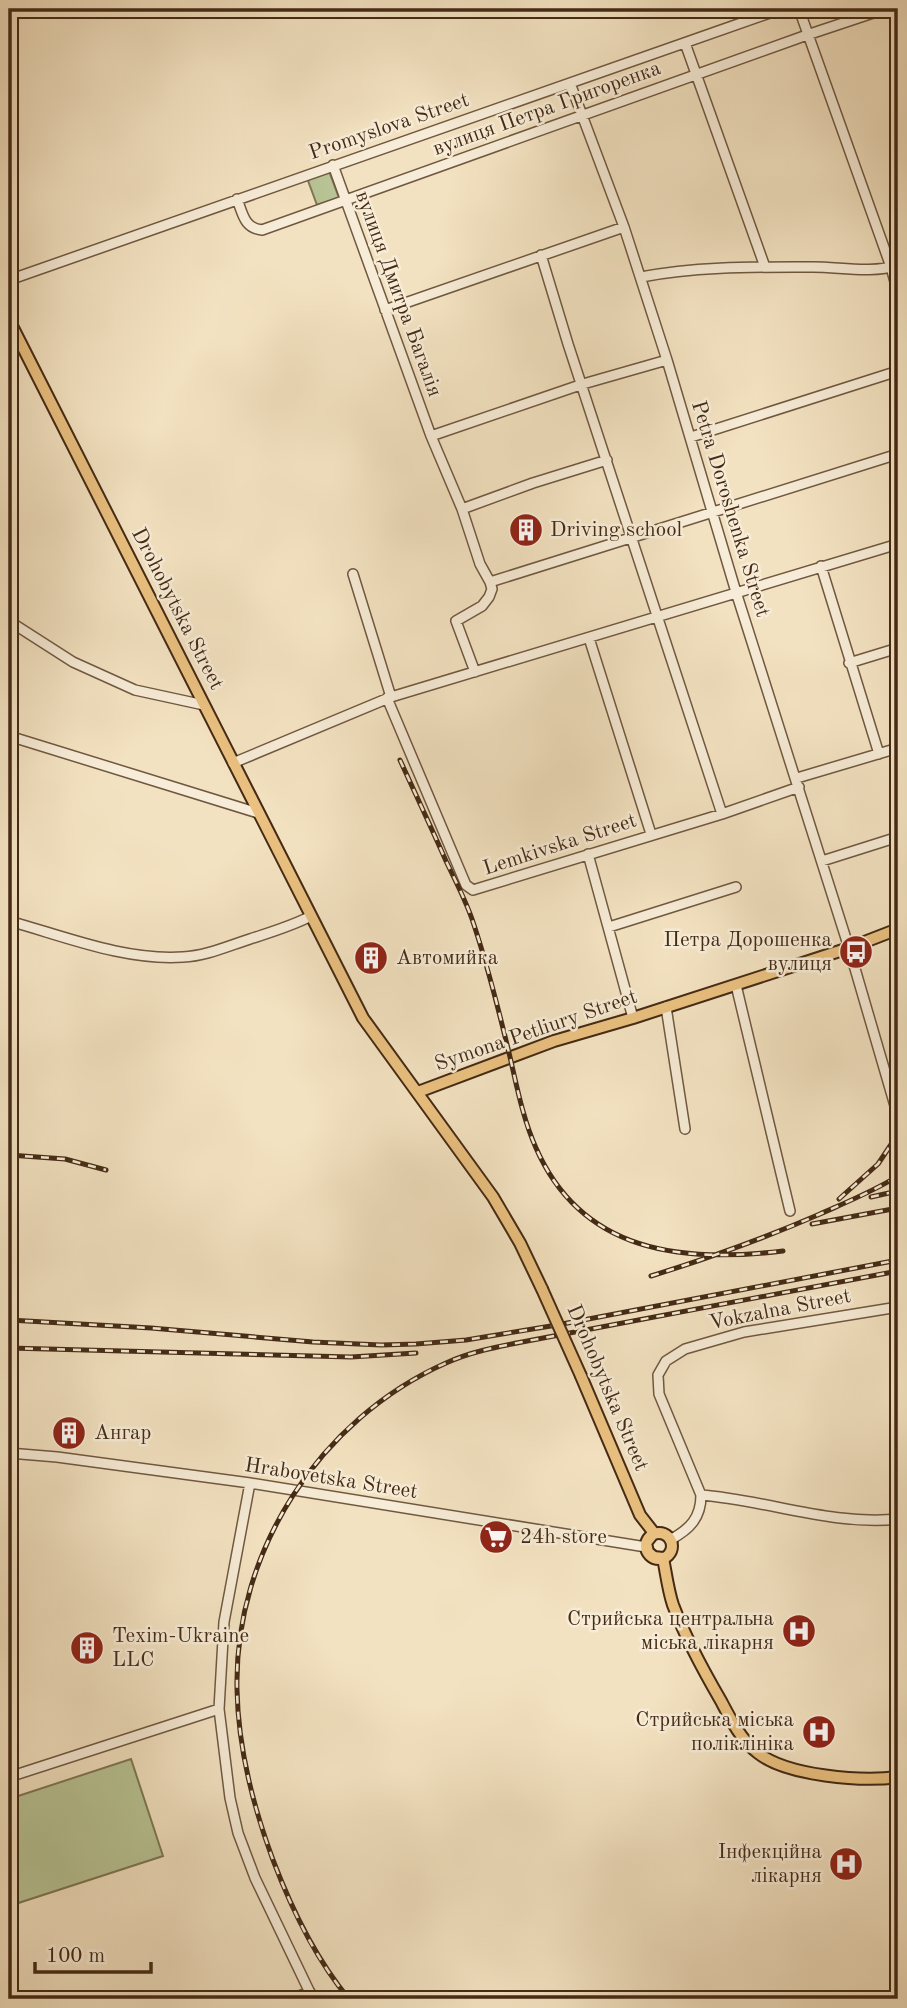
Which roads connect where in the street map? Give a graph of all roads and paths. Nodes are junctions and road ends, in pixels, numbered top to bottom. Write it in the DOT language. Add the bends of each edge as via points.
graph roads {
  1 [pos="781,9"];
  2 [pos="799,9"];
  3 [pos="886,9"];
  4 [pos="807,34"];
  5 [pos="685,43"];
  6 [pos="696,74"];
  7 [pos="570,83"];
  8 [pos="583,117"];
  9 [pos="333,164"];
  10 [pos="237,199"];
  11 [pos="346,200"];
  12 [pos="624,227"];
  13 [pos="541,255"];
  14 [pos="895,266"];
  15 [pos="765,267"];
  16 [pos="641,277"];
  17 [pos="9,280"];
  18 [pos="898,293"];
  19 [pos="385,310"];
  20 [pos="9,320"];
  21 [pos="667,360"];
  22 [pos="898,371"];
  23 [pos="583,384"];
  24 [pos="431,436"];
  25 [pos="691,438"];
  26 [pos="898,454"];
  27 [pos="607,460"];
  28 [pos="462,509"];
  29 [pos="713,512"];
  30 [pos="632,538"];
  31 [pos="898,544"];
  32 [pos="821,566"];
  33 [pos="353,575"];
  34 [pos="490,582"];
  35 [pos="736,592"];
  36 [pos="658,614"];
  37 [pos="9,621"];
  38 [pos="589,638"];
  39 [pos="898,648"];
  40 [pos="849,663"];
  41 [pos="475,672"];
  42 [pos="389,698"];
  43 [pos="204,705"];
  44 [pos="9,736"];
  45 [pos="898,748"];
  46 [pos="879,754"];
  47 [pos="233,763"];
  48 [pos="798,782"];
  49 [pos="258,813"];
  50 [pos="723,814"];
  51 [pos="651,834"];
  52 [pos="898,837"];
  53 [pos="588,854"];
  54 [pos="822,861"];
  55 [pos="736,887"];
  56 [pos="311,916"];
  57 [pos="9,920"];
  58 [pos="608,926"];
  59 [pos="898,929"];
  60 [pos="849,948"];
  61 [pos="736,985"];
  62 [pos="666,1007"];
  63 [pos="633,1018"];
  64 [pos="418,1092"];
  65 [pos="898,1116"];
  66 [pos="685,1129"];
  67 [pos="790,1211"];
  68 [pos="898,1307"];
  69 [pos="9,1453"];
  70 [pos="250,1483"];
  71 [pos="701,1494"];
  72 [pos="898,1519"];
  73 [pos="654,1533"];
  74 [pos="670,1540"];
  75 [pos="646,1547"];
  76 [pos="663,1558"];
  77 [pos="219,1709"];
  78 [pos="9,1777"];
  79 [pos="898,1777"];
  80 [pos="311,1996"];
  81 [pos="291,1999"];
  1 -- 5 [label="street, Promyslova Street"];
  2 -- 4 [label="street"];
  3 -- 4 [label="street, вулиця Петра Григоренка"];
  4 -- 6 [label="street, вулиця Петра Григоренка"];
  4 -- 14 [label="street"];
  5 -- 6 [label="street"];
  5 -- 7 [label="street, Promyslova Street"];
  6 -- 8 [label="street, вулиця Петра Григоренка"];
  6 -- 15 [label="street"];
  7 -- 8 [label="street, Petra Doroshenka Street"];
  7 -- 9 [label="street, Promyslova Street"];
  8 -- 11 [label="street, вулиця Петра Григоренка"];
  8 -- 12 [label="street, Petra Doroshenka Street"];
  9 -- 10 [label="street, Promyslova Street"];
  9 -- 11 [label="street, вулиця Дмитра Багалія"];
  10 -- 11 [label="street, вулиця Петра Григоренка" via="246,223 262,230"];
  10 -- 17 [label="street, Promyslova Street"];
  11 -- 19 [label="street, вулиця Дмитра Багалія"];
  12 -- 13 [label="street"];
  12 -- 16 [label="street, Petra Doroshenka Street"];
  13 -- 19 [label="street"];
  13 -- 23 [label="street"];
  14 -- 15 [label="street" via="880,270"];
  14 -- 18 [label="street"];
  15 -- 16 [label="street"];
  16 -- 21 [label="street, Petra Doroshenka Street"];
  19 -- 24 [label="street, вулиця Дмитра Багалія"];
  20 -- 43 [label="main road, Drohobytska Street"];
  21 -- 23 [label="street"];
  21 -- 25 [label="street, Petra Doroshenka Street"];
  22 -- 25 [label="street"];
  23 -- 24 [label="street"];
  23 -- 27 [label="street"];
  24 -- 28 [label="street, вулиця Дмитра Багалія"];
  25 -- 29 [label="street, Petra Doroshenka Street"];
  26 -- 29 [label="street"];
  27 -- 28 [label="street"];
  27 -- 30 [label="street"];
  28 -- 34 [label="street, вулиця Дмитра Багалія"];
  29 -- 30 [label="street"];
  29 -- 35 [label="street, Petra Doroshenka Street"];
  30 -- 34 [label="street"];
  30 -- 36 [label="street"];
  31 -- 32 [label="street"];
  32 -- 35 [label="street"];
  32 -- 40 [label="street"];
  33 -- 42 [label="street"];
  34 -- 41 [label="street" via="492,589 482,606 456,621"];
  35 -- 36 [label="street"];
  35 -- 48 [label="street, Petra Doroshenka Street"];
  36 -- 38 [label="street"];
  36 -- 50 [label="street"];
  37 -- 43 [label="street" via="73,662 135,690"];
  38 -- 41 [label="street"];
  38 -- 51 [label="street, Lemkivska Street"];
  39 -- 40 [label="street"];
  40 -- 46 [label="street"];
  41 -- 42 [label="street"];
  42 -- 47 [label="street"];
  42 -- 53 [label="street, Lemkivska Street" via="469,888 478,890"];
  43 -- 47 [label="main road, Drohobytska Street"];
  44 -- 49 [label="street"];
  45 -- 46 [label="street, Lemkivska Street"];
  46 -- 48 [label="street, Lemkivska Street"];
  47 -- 49 [label="main road, Drohobytska Street"];
  48 -- 50 [label="street, Lemkivska Street"];
  48 -- 54 [label="street, Petra Doroshenka Street"];
  49 -- 56 [label="main road, Drohobytska Street"];
  50 -- 51 [label="street, Lemkivska Street"];
  51 -- 53 [label="street, Lemkivska Street"];
  52 -- 54 [label="street"];
  53 -- 58 [label="street"];
  54 -- 60 [label="street, Petra Doroshenka Street"];
  55 -- 58 [label="street"];
  56 -- 57 [label="street" via="222,949 183,957 106,948"];
  56 -- 64 [label="main road, Drohobytska Street" via="363,1018"];
  58 -- 63 [label="street"];
  59 -- 60 [label="main road, Symona Petliury Street"];
  60 -- 61 [label="main road, Symona Petliury Street"];
  60 -- 65 [label="street, Petra Doroshenka Street"];
  61 -- 62 [label="main road, Symona Petliury Street"];
  61 -- 67 [label="street"];
  62 -- 63 [label="main road, Symona Petliury Street"];
  62 -- 66 [label="street, Symona Petliury Street"];
  63 -- 64 [label="main road, Symona Petliury Street" via="554,1041"];
  64 -- 73 [label="main road, Drohobytska Street, bridge" via="520,1243 640,1515"];
  68 -- 71 [label="street, Vokzalna Street" via="744,1332 685,1349 666,1361 658,1375 659,1394"];
  69 -- 70 [label="street, Hrabovetska Street"];
  70 -- 75 [label="street, Hrabovetska Street"];
  70 -- 77 [label="street" via="224,1622"];
  71 -- 72 [label="street" via="844,1517"];
  71 -- 74 [label="street" via="696,1520"];
  73 -- 74 [label="main road"];
  73 -- 75 [label="main road"];
  74 -- 76 [label="main road" via="670,1552"];
  75 -- 76 [label="main road" via="650,1555"];
  76 -- 79 [label="main road" via="673,1603 700,1665 748,1745 770,1761 803,1773"];
  77 -- 78 [label="street"];
  77 -- 80 [label="street" via="238,1833"];
  80 -- 81 [label="street"];
}
